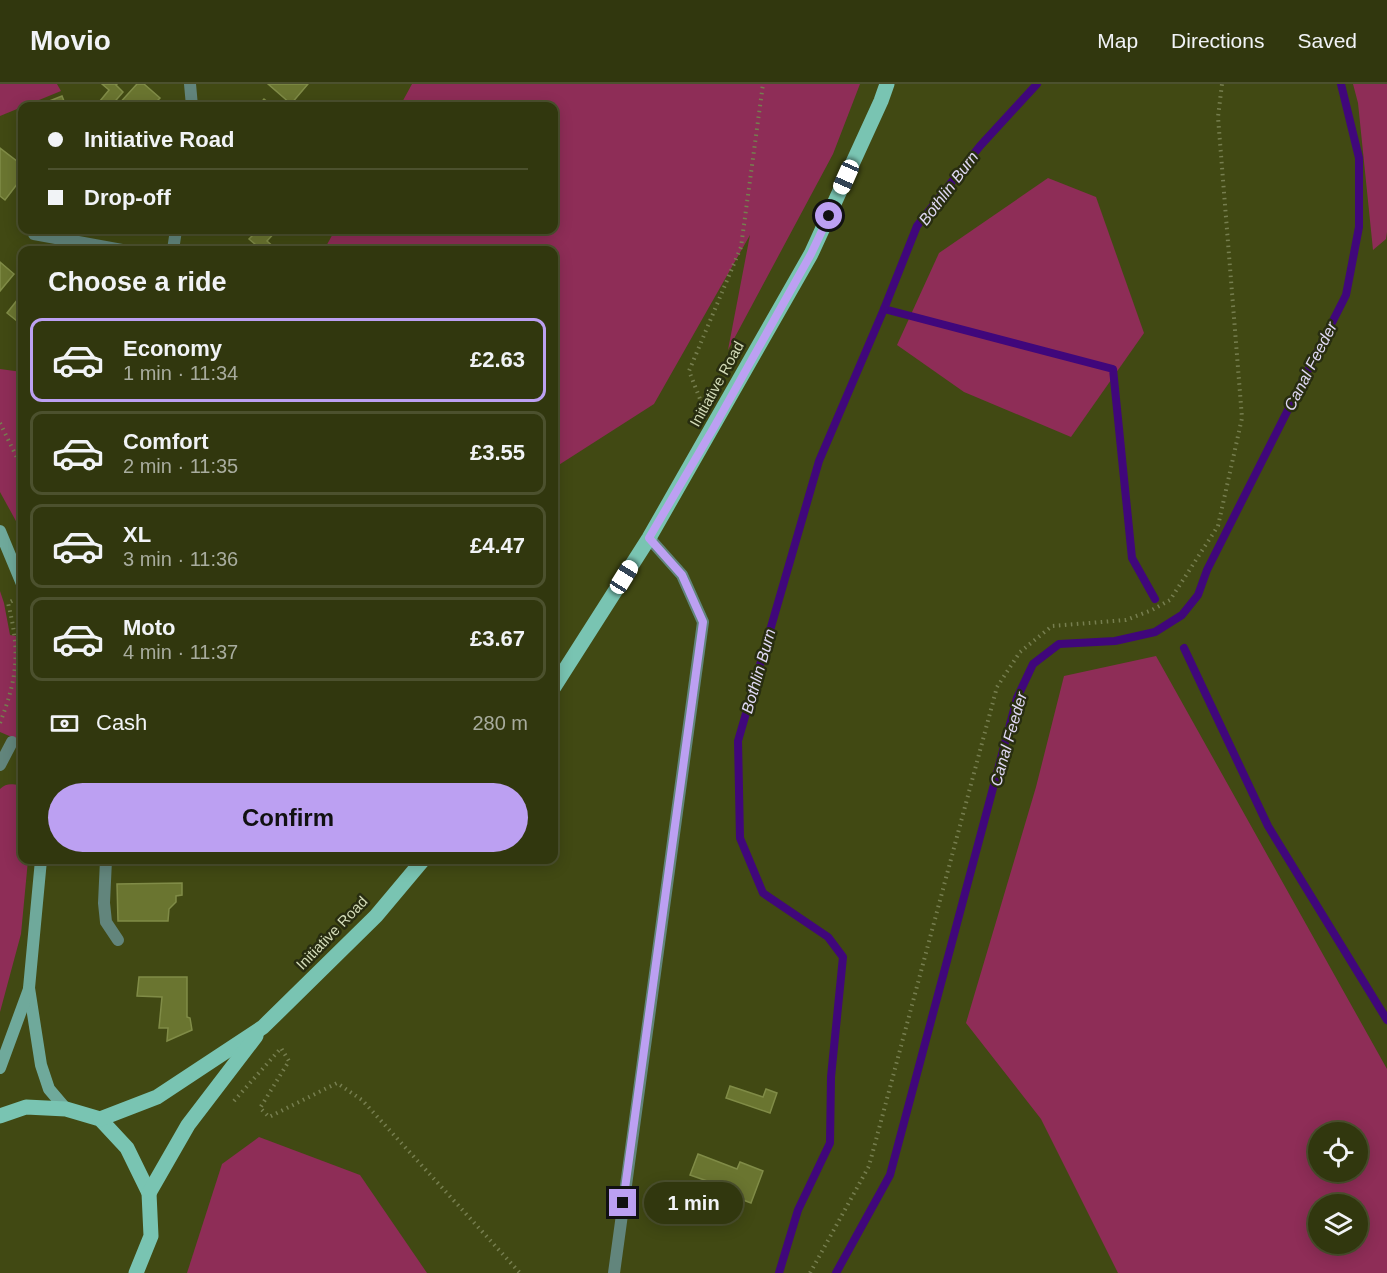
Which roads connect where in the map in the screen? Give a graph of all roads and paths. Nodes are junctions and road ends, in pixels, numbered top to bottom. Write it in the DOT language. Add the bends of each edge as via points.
graph roads {
  1 [pos="190,84"];
  2 [pos="762,84"];
  3 [pos="887,84"];
  4 [pos="1222,84"];
  5 [pos="192,102"];
  6 [pos="34,234"];
  7 [pos="100,246"];
  8 [pos="0,423"];
  9 [pos="713,429"];
  10 [pos="18,459"];
  11 [pos="0,531"];
  12 [pos="649,538"];
  13 [pos="18,574"];
  14 [pos="18,598"];
  15 [pos="558,681"];
  16 [pos="0,723"];
  17 [pos="12,742"];
  18 [pos="0,765"];
  19 [pos="41,864"];
  20 [pos="106,864"];
  21 [pos="420,864"];
  22 [pos="118,940"];
  23 [pos="29,987"];
  24 [pos="263,1027"];
  25 [pos="0,1068"];
  26 [pos="66,1109"];
  27 [pos="226,1110"];
  28 [pos="0,1116"];
  29 [pos="100,1119"];
  30 [pos="149,1193"];
  31 [pos="136,1273"];
  32 [pos="520,1273"];
  33 [pos="614,1273"];
  34 [pos="810,1273"];
  1 -- 5 [label="street"];
  2 -- 9 [label="path" via="741,247 689,371"];
  3 -- 9 [label="main road, Initiative Road" via="811,254"];
  4 -- 34 [label="path" via="1218,117 1242,418 1218,526 1170,600 1126,620 1052,626 1020,652 997,687 869,1166"];
  6 -- 7 [label="street"];
  8 -- 10 [label="path"];
  9 -- 12 [label="main road, Initiative Road"];
  11 -- 13 [label="main road"];
  12 -- 15 [label="main road, Initiative Road"];
  12 -- 33 [label="street" via="682,575 703,622"];
  14 -- 16 [label="path" via="8,603 16,656 14,679"];
  17 -- 18 [label="street"];
  19 -- 23 [label="main road"];
  20 -- 22 [label="street" via="105,922"];
  21 -- 24 [label="main road, Initiative Road" via="376,916"];
  23 -- 25 [label="main road"];
  23 -- 26 [label="main road" via="40,1065 49,1089"];
  24 -- 29 [label="main road, Initiative Road" via="157,1097"];
  24 -- 30 [label="main road, Initiative Road" via="188,1125"];
  26 -- 28 [label="main road" via="26,1107"];
  26 -- 29 [label="main road"];
  27 -- 32 [label="path" via="281,1048 289,1061 260,1107 269,1117 337,1083 362,1100"];
  29 -- 30 [label="main road" via="127,1148"];
  30 -- 31 [label="main road" via="151,1236"];
}
